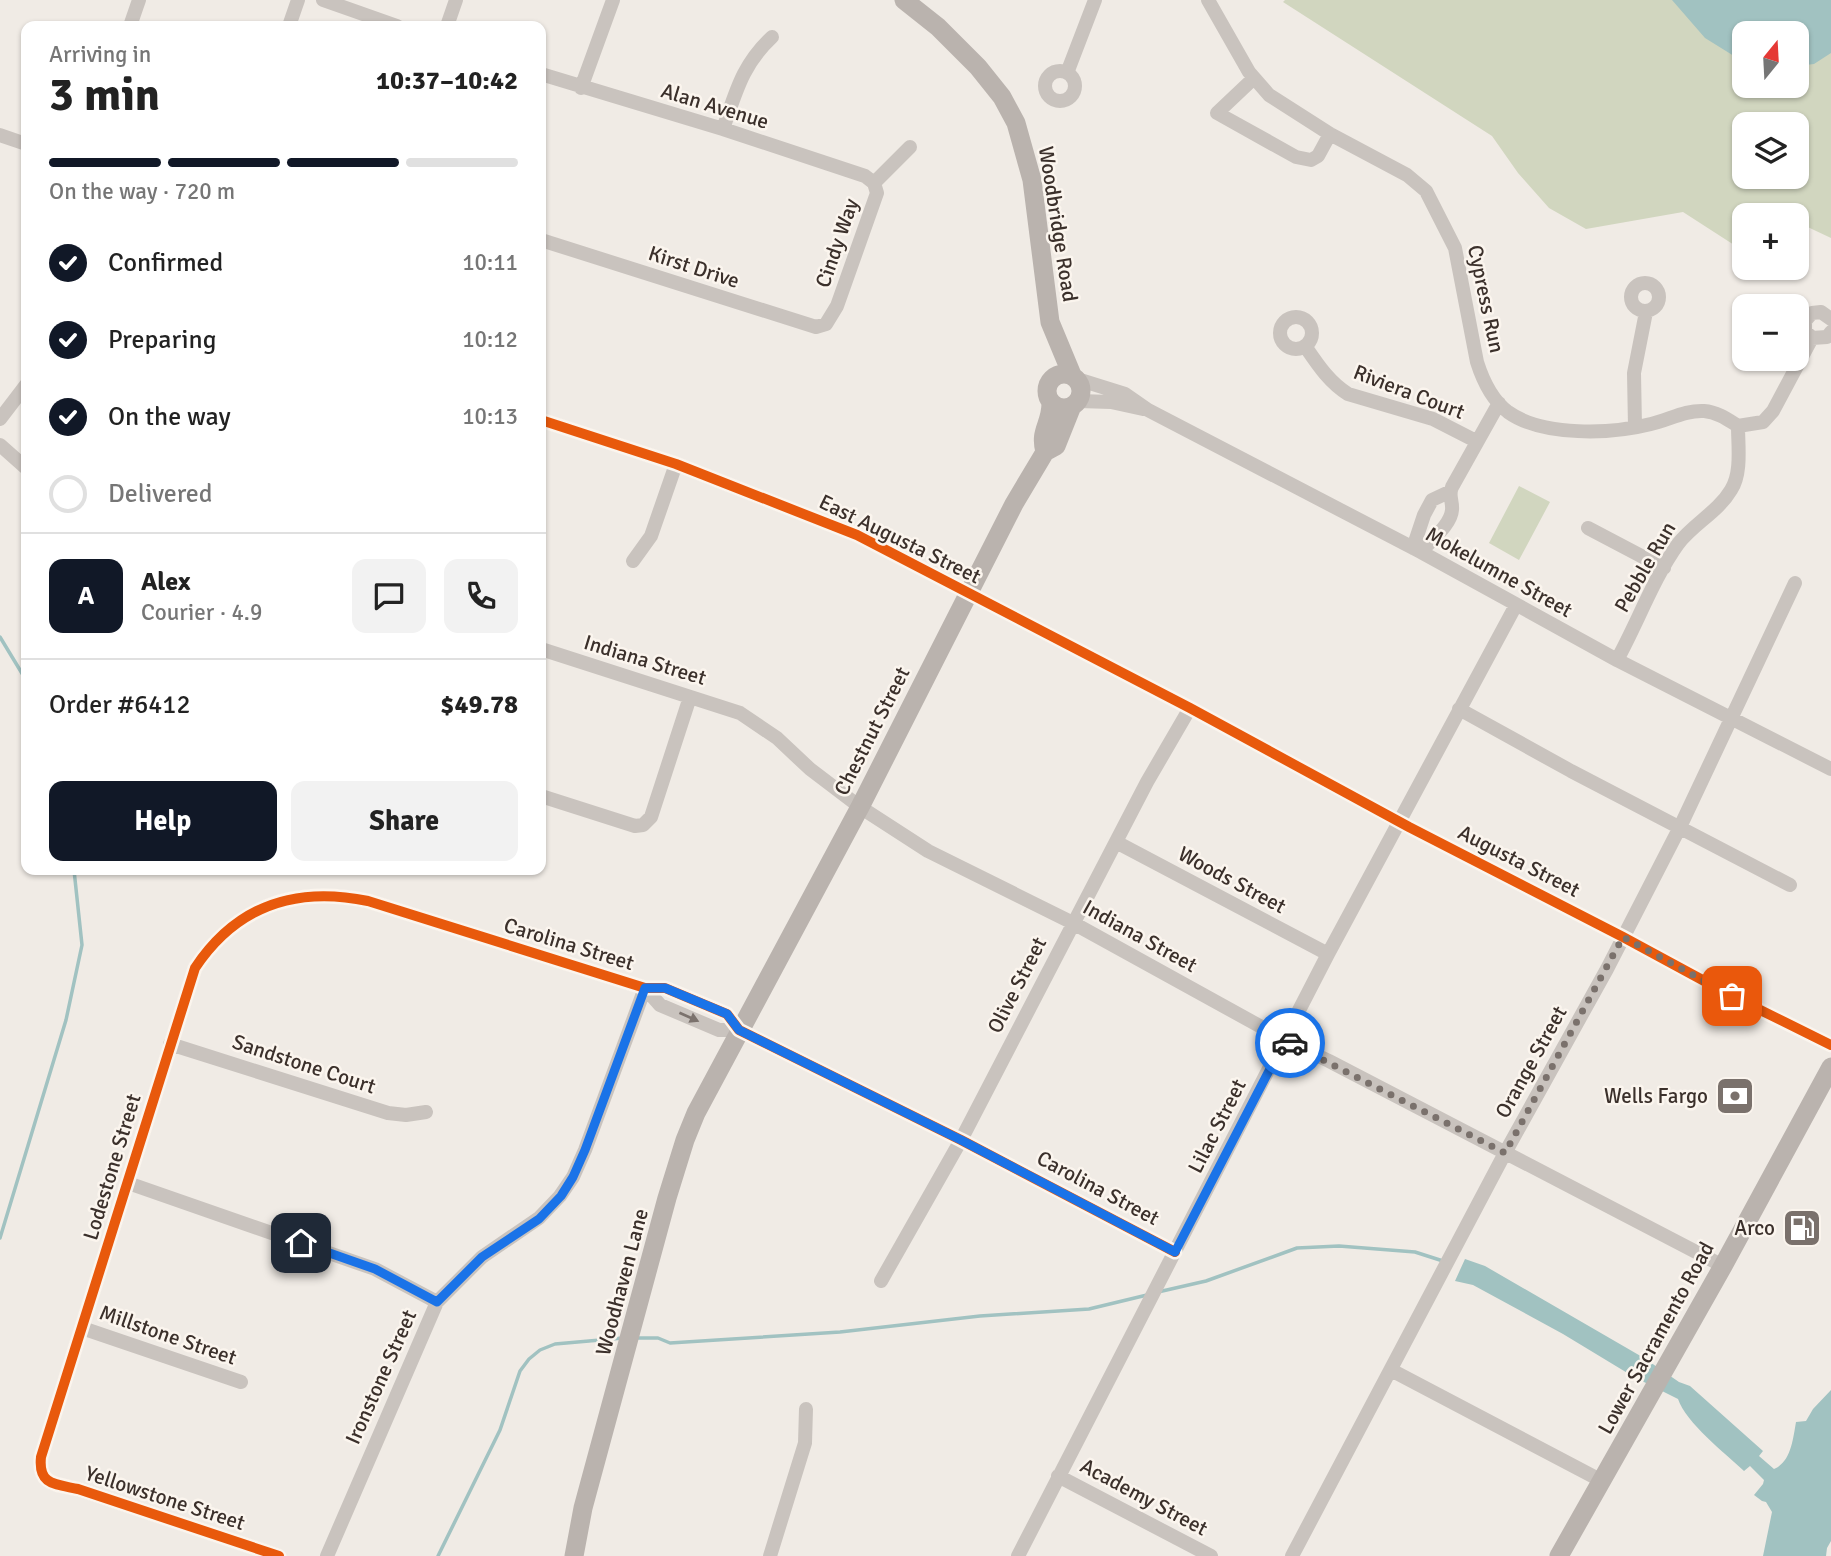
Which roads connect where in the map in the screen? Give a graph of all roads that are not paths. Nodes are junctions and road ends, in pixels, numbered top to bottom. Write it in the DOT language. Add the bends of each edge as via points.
graph roads {
  1 [pos="139,0"];
  2 [pos="298,0"];
  3 [pos="323,0"];
  4 [pos="456,0"];
  5 [pos="613,0"];
  6 [pos="1095,0"];
  7 [pos="1208,0"];
  8 [pos="913,2"];
  9 [pos="132,21"];
  10 [pos="291,21"];
  11 [pos="383,21"];
  12 [pos="449,21"];
  13 [pos="772,37"];
  14 [pos="1067,74"];
  15 [pos="546,76"];
  16 [pos="1254,79"];
  17 [pos="581,88"];
  18 [pos="723,129"];
  19 [pos="1330,134"];
  20 [pos="0,135"];
  21 [pos="21,142"];
  22 [pos="910,147"];
  23 [pos="874,183"];
  24 [pos="546,242"];
  25 [pos="1646,312"];
  26 [pos="831,316"];
  27 [pos="1831,319"];
  28 [pos="1831,332"];
  29 [pos="1052,333"];
  30 [pos="1812,338"];
  31 [pos="1305,346"];
  32 [pos="1074,377"];
  33 [pos="1050,380"];
  34 [pos="21,392"];
  35 [pos="1499,403"];
  36 [pos="1051,404"];
  37 [pos="1075,404"];
  38 [pos="1148,410"];
  39 [pos="0,419"];
  40 [pos="546,422"];
  41 [pos="1738,426"];
  42 [pos="1635,427"];
  43 [pos="1476,441"];
  44 [pos="0,445"];
  45 [pos="1045,453"];
  46 [pos="21,464"];
  47 [pos="676,464"];
  48 [pos="1449,492"];
  49 [pos="1588,528"];
  50 [pos="1417,550"];
  51 [pos="632,561"];
  52 [pos="1664,568"];
  53 [pos="1795,583"];
  54 [pos="967,593"];
  55 [pos="1516,605"];
  56 [pos="546,651"];
  57 [pos="1617,660"];
  58 [pos="690,697"];
  59 [pos="1190,708"];
  60 [pos="1459,709"];
  61 [pos="1732,719"];
  62 [pos="1831,769"];
  63 [pos="546,798"];
  64 [pos="860,807"];
  65 [pos="1399,822"];
  66 [pos="1680,827"];
  67 [pos="1116,842"];
  68 [pos="1790,885"];
  69 [pos="270,905"];
  70 [pos="1073,923"];
  71 [pos="1623,937"];
  72 [pos="1328,954"];
  73 [pos="645,988"];
  74 [pos="739,1030"];
  75 [pos="1285,1040"];
  76 [pos="170,1044"];
  77 [pos="1831,1045"];
  78 [pos="1831,1067"];
  79 [pos="426,1111"];
  80 [pos="961,1140"];
  81 [pos="1505,1153"];
  82 [pos="128,1183"];
  83 [pos="1175,1252"];
  84 [pos="1723,1266"];
  85 [pos="881,1282"];
  86 [pos="437,1302"];
  87 [pos="82,1328"];
  88 [pos="1391,1370"];
  89 [pos="241,1382"];
  90 [pos="806,1409"];
  91 [pos="41,1474"];
  92 [pos="1058,1476"];
  93 [pos="1602,1480"];
  94 [pos="279,1556"];
  95 [pos="327,1556"];
  96 [pos="574,1556"];
  97 [pos="769,1556"];
  98 [pos="1018,1556"];
  99 [pos="1211,1556"];
  100 [pos="1292,1556"];
  101 [pos="1559,1556"];
  1 -- 9 [label="street"];
  2 -- 10 [label="street"];
  3 -- 11 [label="street"];
  4 -- 12 [label="street"];
  5 -- 17 [label="street"];
  6 -- 14 [label="street"];
  7 -- 16 [label="street, Cypress Run"];
  8 -- 29 [label="street, Woodbridge Road" via="978,67 1016,123 1032,180"];
  13 -- 18 [label="street" via="744,70"];
  15 -- 17 [label="street, Alan Avenue"];
  16 -- 19 [label="street, Cypress Run" via="1279,103"];
  16 -- 19 [label="street" via="1217,113 1306,160 1318,156"];
  17 -- 18 [label="street, Alan Avenue"];
  18 -- 23 [label="street, Alan Avenue" via="865,176"];
  19 -- 35 [label="street, Cypress Run" via="1407,175 1432,199 1458,257 1480,371"];
  20 -- 21 [label="street"];
  22 -- 23 [label="street"];
  23 -- 26 [label="street, Cindy Way" via="877,193"];
  24 -- 26 [label="street, Kirst Drive" via="809,327 826,324"];
  25 -- 42 [label="street" via="1634,373"];
  27 -- 30 [label="street" via="1825,313 1812,313 1805,321 1805,331"];
  28 -- 30 [label="street" via="1827,337"];
  29 -- 32 [label="street, Woodbridge Road"];
  29 -- 33 [label="street, Woodbridge Road"];
  30 -- 41 [label="street" via="1773,411 1763,422"];
  31 -- 43 [label="street, Riviera Court" via="1324,374 1348,394 1433,419"];
  32 -- 33 [label="street" via="1060,374"];
  32 -- 37 [label="street" via="1082,390"];
  32 -- 38 [label="street, Mokelumne Street" via="1125,394"];
  33 -- 36 [label="street" via="1046,391"];
  34 -- 39 [label="street"];
  35 -- 42 [label="street, Cypress Run" via="1520,419 1546,427"];
  35 -- 43 [label="street"];
  36 -- 37 [label="street" via="1063,408"];
  36 -- 45 [label="street, Chestnut Street" via="1042,440"];
  37 -- 38 [label="street, Mokelumne Street" via="1111,401"];
  37 -- 45 [label="street, Chestnut Street" via="1056,446"];
  38 -- 50 [label="street, Mokelumne Street"];
  40 -- 47 [label="street, East Augusta Street"];
  41 -- 42 [label="street, Cypress Run" via="1715,413 1699,411"];
  41 -- 52 [label="street, Pebble Run" via="1737,474 1732,489 1691,528"];
  43 -- 48 [label="street"];
  44 -- 46 [label="street"];
  45 -- 54 [label="street, Chestnut Street"];
  47 -- 51 [label="street" via="651,537"];
  47 -- 54 [label="street, East Augusta Street" via="857,535"];
  48 -- 50 [label="street" via="1432,500 1423,515"];
  48 -- 50 [label="street" via="1452,511 1444,527"];
  49 -- 52 [label="street"];
  50 -- 55 [label="street, Mokelumne Street"];
  52 -- 57 [label="street, Pebble Run"];
  53 -- 61 [label="street, Orange Street"];
  54 -- 59 [label="street, East Augusta Street"];
  54 -- 64 [label="street, Chestnut Street"];
  55 -- 57 [label="street, Mokelumne Street"];
  55 -- 60 [label="street, Lilac Street"];
  56 -- 58 [label="street, Indiana Street"];
  57 -- 61 [label="street, Mokelumne Street"];
  58 -- 63 [label="street" via="651,817 643,825"];
  58 -- 64 [label="street, Indiana Street" via="740,713"];
  59 -- 65 [label="street, Augusta Street"];
  59 -- 67 [label="street, Olive Street"];
  60 -- 65 [label="street, Lilac Street"];
  60 -- 66 [label="street"];
  61 -- 62 [label="street, Mokelumne Street"];
  61 -- 66 [label="street, Orange Street"];
  64 -- 70 [label="street, Indiana Street" via="928,851"];
  64 -- 74 [label="street, Chestnut Street"];
  65 -- 71 [label="street, Augusta Street"];
  65 -- 72 [label="street, Lilac Street"];
  66 -- 68 [label="street"];
  66 -- 71 [label="street, Orange Street"];
  67 -- 70 [label="street, Olive Street"];
  67 -- 72 [label="street, Woods Street"];
  69 -- 73 [label="street, Carolina Street" via="315,895 368,901"];
  69 -- 76 [label="street, Lodestone Street" via="224,933 195,968"];
  70 -- 75 [label="street, Indiana Street"];
  70 -- 80 [label="street, Olive Street"];
  71 -- 77 [label="street, Augusta Street"];
  71 -- 81 [label="street, Orange Street"];
  72 -- 75 [label="street, Lilac Street"];
  73 -- 74 [label="street, Carolina Street" via="672,1010 719,1030"];
  73 -- 86 [label="street, Ironstone Street" via="585,1150 561,1196 539,1219 482,1257"];
  74 -- 80 [label="street, Carolina Street"];
  74 -- 96 [label="street, Woodhaven Lane" via="685,1140 583,1508"];
  75 -- 81 [label="street, Indiana Street"];
  75 -- 83 [label="street, Lilac Street"];
  76 -- 79 [label="street, Sandstone Court" via="388,1113"];
  76 -- 82 [label="street, Lodestone Street"];
  78 -- 84 [label="street, Lower Sacramento Road"];
  80 -- 83 [label="street, Carolina Street"];
  80 -- 85 [label="street, Olive Street"];
  81 -- 84 [label="street, Indiana Street"];
  81 -- 88 [label="street, Orange Street"];
  82 -- 86 [label="street" via="375,1269"];
  82 -- 87 [label="street, Lodestone Street"];
  83 -- 92 [label="street, Lilac Street"];
  84 -- 93 [label="street, Lower Sacramento Road"];
  86 -- 95 [label="street, Ironstone Street"];
  87 -- 89 [label="street, Millstone Street"];
  87 -- 91 [label="street, Lodestone Street" via="41,1457"];
  88 -- 93 [label="street"];
  88 -- 100 [label="street, Orange Street"];
  90 -- 97 [label="street" via="805,1443"];
  91 -- 94 [label="street, Yellowstone Street" via="55,1484"];
  92 -- 98 [label="street, Lilac Street"];
  92 -- 99 [label="street, Academy Street"];
  93 -- 101 [label="street, Lower Sacramento Road"];
}
